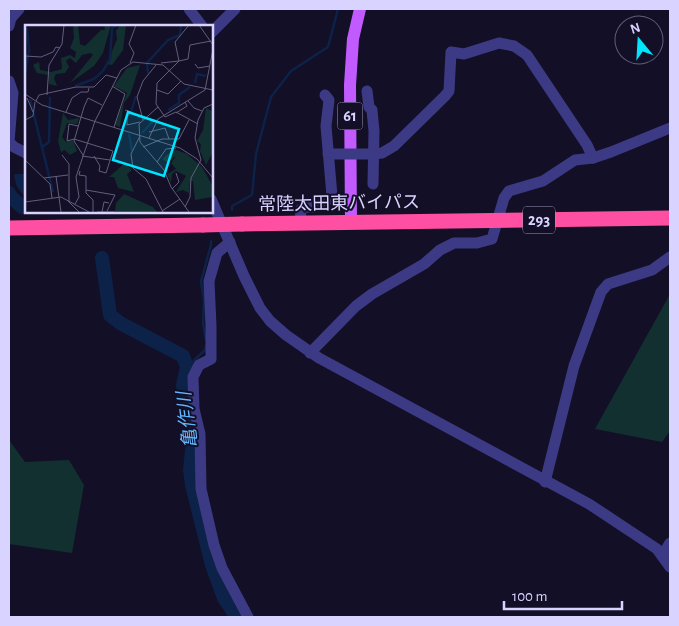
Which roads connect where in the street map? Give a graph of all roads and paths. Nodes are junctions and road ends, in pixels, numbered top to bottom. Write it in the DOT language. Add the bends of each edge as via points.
graph roads {
  1 [pos="19,9"];
  2 [pos="189,9"];
  3 [pos="235,9"];
  4 [pos="360,9"];
  5 [pos="201,25"];
  6 [pos="9,26"];
  7 [pos="212,32"];
  8 [pos="9,81"];
  9 [pos="367,91"];
  10 [pos="325,95"];
  11 [pos="670,128"];
  12 [pos="25,152"];
  13 [pos="328,154"];
  14 [pos="374,154"];
  15 [pos="593,158"];
  16 [pos="373,184"];
  17 [pos="212,201"];
  18 [pos="670,218"];
  19 [pos="498,221"];
  20 [pos="351,223"];
  21 [pos="300,224"];
  22 [pos="9,228"];
  23 [pos="230,242"];
  24 [pos="670,257"];
  25 [pos="315,355"];
  26 [pos="545,482"];
  27 [pos="670,543"];
  28 [pos="662,556"];
  29 [pos="670,567"];
  30 [pos="248,617"];
  1 -- 6 [label="street"];
  2 -- 5 [label="street"];
  3 -- 7 [label="street"];
  4 -- 20 [label="main road, 61" via="353,39 350,85"];
  8 -- 12 [label="street" via="12,93 9,142"];
  9 -- 14 [label="street" via="372,110"];
  10 -- 13 [label="street" via="329,100 326,126"];
  11 -- 15 [label="street"];
  13 -- 14 [label="street, bridge"];
  13 -- 21 [label="street" via="332,196 318,206 301,209"];
  14 -- 15 [label="street" via="394,146 445,96 451,52 464,54 499,43 514,46 527,54"];
  14 -- 16 [label="street"];
  15 -- 19 [label="street" via="575,160 543,181 509,191"];
  17 -- 23 [label="street"];
  18 -- 19 [label="highway, 常陸太田東バイパス / 293"];
  19 -- 20 [label="highway, 常陸太田東バイパス / 293"];
  19 -- 25 [label="street" via="492,239 454,243 372,294 356,306"];
  20 -- 21 [label="highway, 常陸太田東バイパス / 293"];
  21 -- 22 [label="highway, 常陸太田東バイパス / 293, bridge"];
  23 -- 25 [label="street" via="260,308 286,335"];
  23 -- 30 [label="street" via="217,253 209,281 211,359 200,366 193,377 194,409 200,434 201,489 214,545 222,568"];
  24 -- 26 [label="street" via="652,270 608,284 601,292 574,366"];
  25 -- 26 [label="street"];
  26 -- 28 [label="street" via="590,504 657,549"];
  27 -- 28 [label="street"];
  28 -- 29 [label="street"];
}
